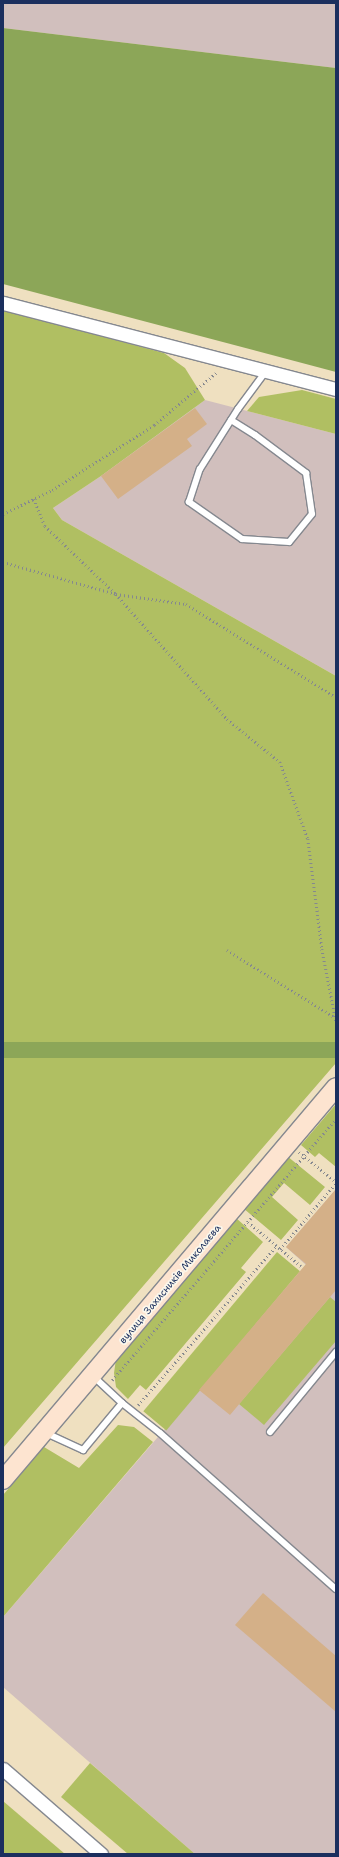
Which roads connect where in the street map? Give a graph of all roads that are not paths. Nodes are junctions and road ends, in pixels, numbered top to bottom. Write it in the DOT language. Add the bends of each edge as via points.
graph roads {
  1 [pos="3,303"];
  2 [pos="266,371"];
  3 [pos="336,389"];
  4 [pos="230,420"];
  5 [pos="336,1087"];
  6 [pos="336,1352"];
  7 [pos="93,1376"];
  8 [pos="122,1403"];
  9 [pos="45,1432"];
  10 [pos="270,1432"];
  11 [pos="3,1480"];
  12 [pos="336,1589"];
  13 [pos="3,1769"];
  14 [pos="101,1854"];
  1 -- 2 [label="street"];
  2 -- 3 [label="street"];
  2 -- 4 [label="lane"];
  4 -- 4 [label="lane" via="200,469 189,502 242,539 288,542 312,514 306,473"];
  5 -- 7 [label="street, вулиця Захисників Миколаєва"];
  6 -- 10 [label="lane"];
  7 -- 8 [label="lane"];
  7 -- 9 [label="street, вулиця Захисників Миколаєва"];
  8 -- 9 [label="lane" via="83,1450"];
  8 -- 12 [label="lane" via="160,1433"];
  9 -- 11 [label="street, вулиця Захисників Миколаєва"];
  13 -- 14 [label="street"];
}
